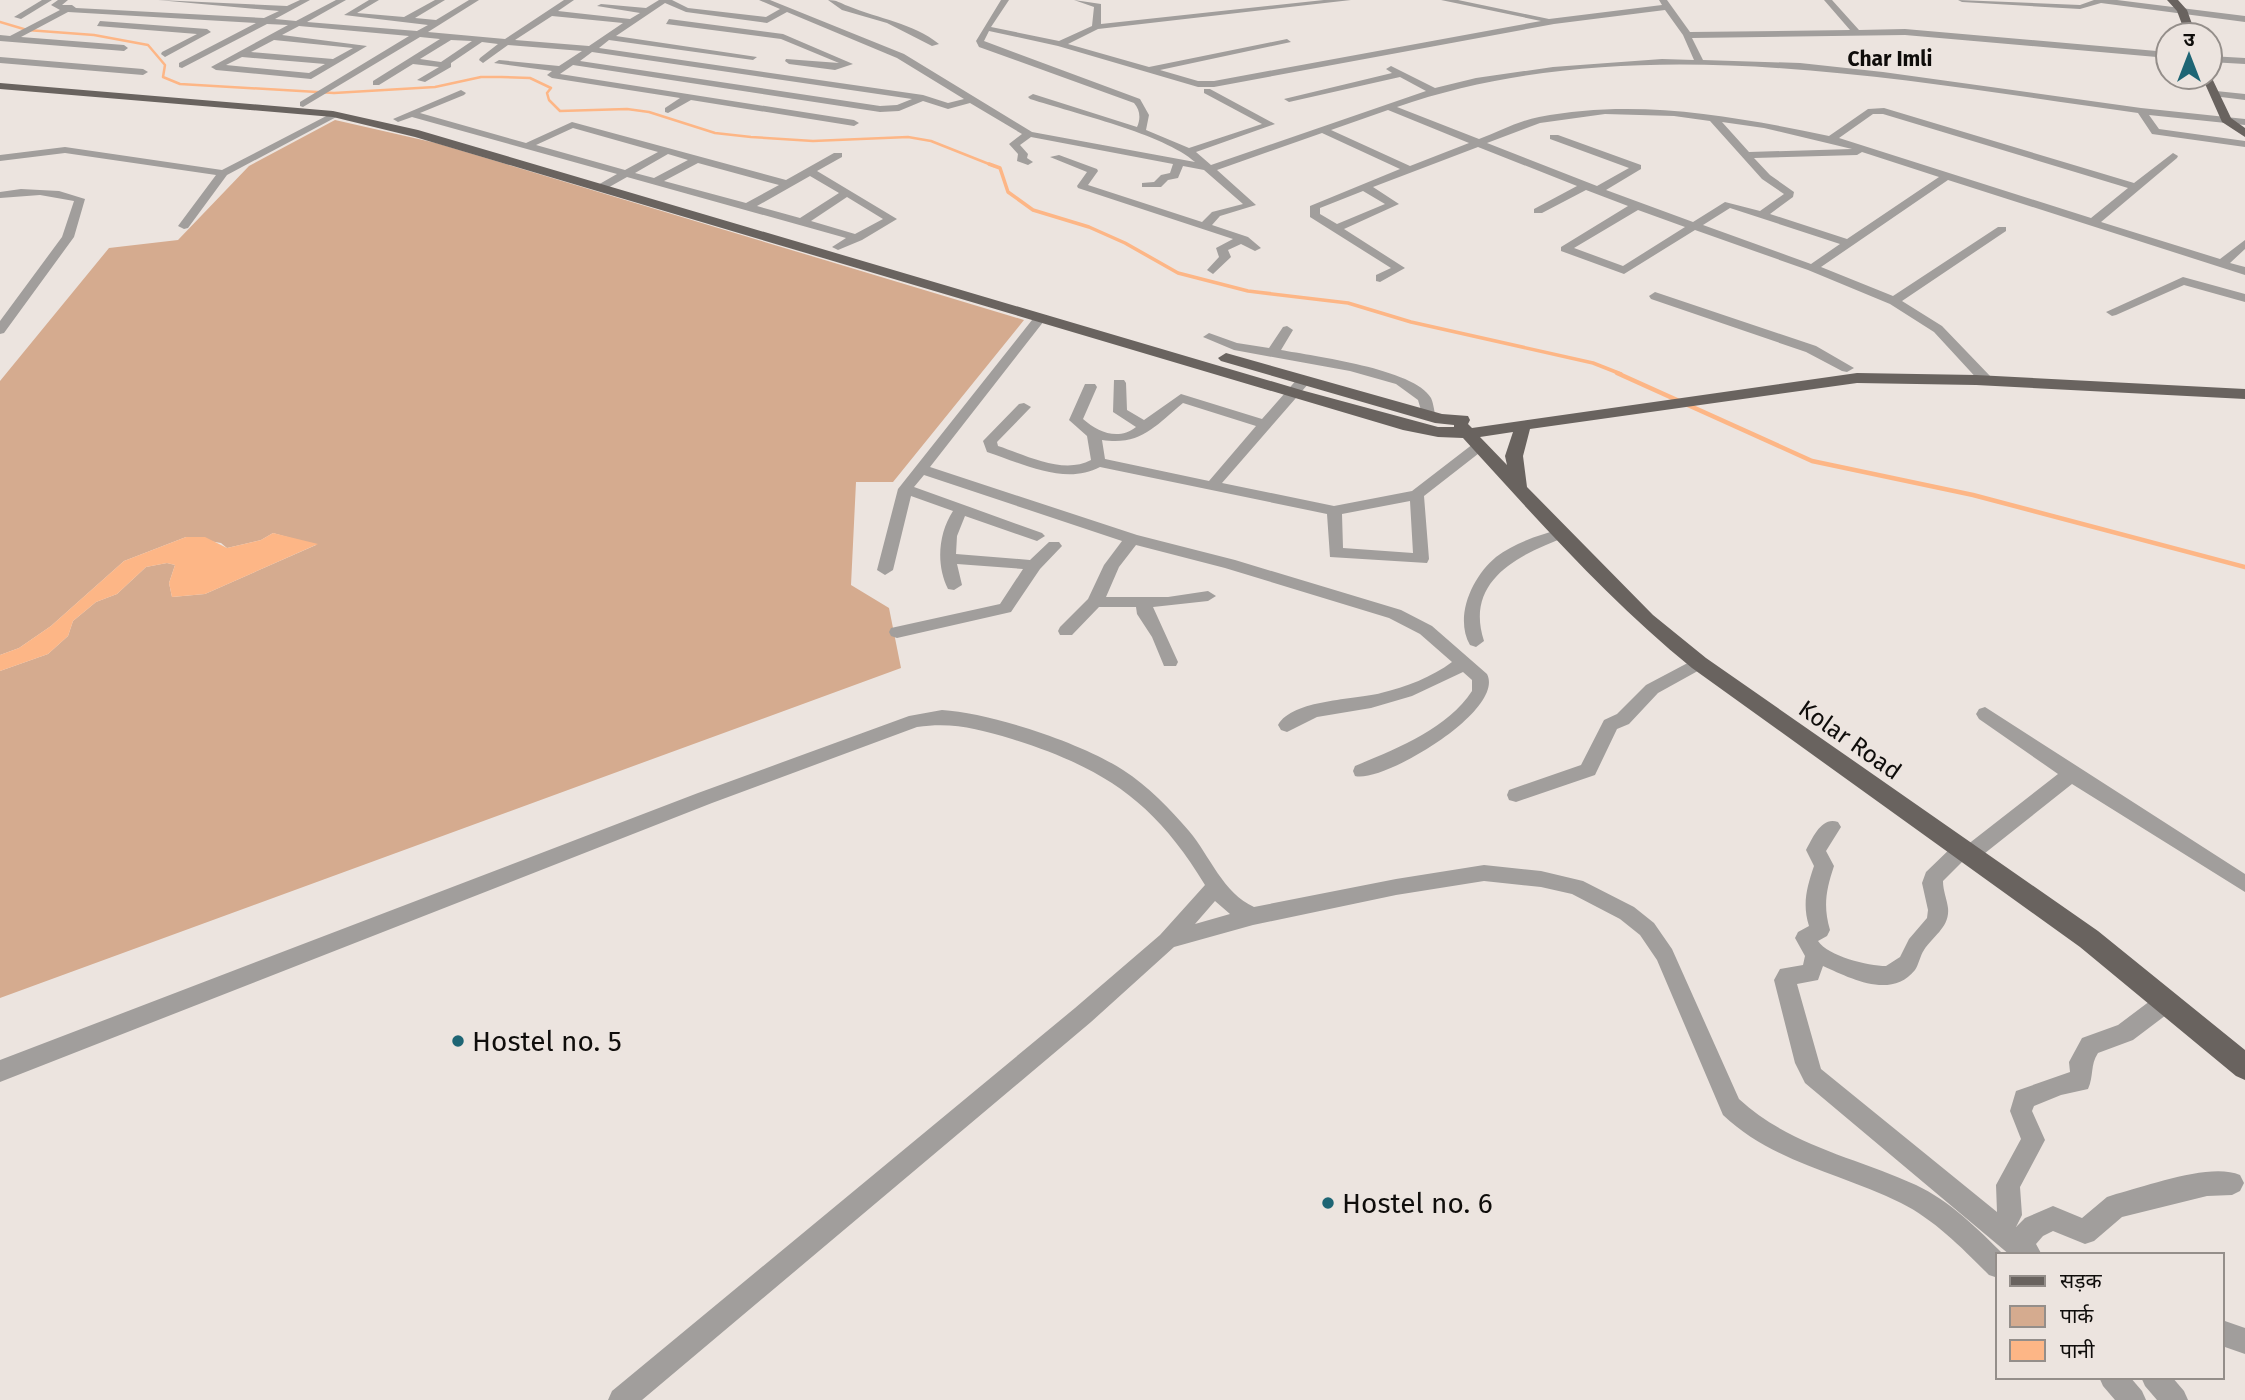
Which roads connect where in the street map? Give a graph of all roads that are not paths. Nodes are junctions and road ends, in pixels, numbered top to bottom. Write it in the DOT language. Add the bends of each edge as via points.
graph roads {
  1 [pos="48,0"];
  2 [pos="84,0"];
  3 [pos="127,0"];
  4 [pos="162,0"];
  5 [pos="271,0"];
  6 [pos="306,0"];
  7 [pos="342,0"];
  8 [pos="441,0"];
  9 [pos="475,0"];
  10 [pos="569,0"];
  11 [pos="610,0"];
  12 [pos="668,0"];
  13 [pos="763,0"];
  14 [pos="832,0"];
  15 [pos="1005,0"];
  16 [pos="1078,0"];
  17 [pos="1273,0"];
  18 [pos="1347,0"];
  19 [pos="1445,0"];
  20 [pos="1828,0"];
  21 [pos="1962,0"];
  22 [pos="2099,0"];
  23 [pos="2172,0"];
  24 [pos="180,1"];
  25 [pos="373,3"];
  26 [pos="1665,4"];
  27 [pos="66,5"];
  28 [pos="601,6"];
  29 [pos="1281,6"];
  30 [pos="258,7"];
  31 [pos="402,7"];
  32 [pos="288,9"];
  33 [pos="425,9"];
  34 [pos="788,9"];
  35 [pos="109,10"];
  36 [pos="686,10"];
  37 [pos="2182,10"];
  38 [pos="126,11"];
  39 [pos="648,11"];
  40 [pos="550,13"];
  41 [pos="584,17"];
  42 [pos="18,18"];
  43 [pos="231,19"];
  44 [pos="2245,19"];
  45 [pos="50,20"];
  46 [pos="73,20"];
  47 [pos="406,20"];
  48 [pos="265,21"];
  49 [pos="1554,21"];
  50 [pos="2186,21"];
  51 [pos="633,22"];
  52 [pos="438,23"];
  53 [pos="296,24"];
  54 [pos="1096,27"];
  55 [pos="986,28"];
  56 [pos="207,32"];
  57 [pos="1855,32"];
  58 [pos="753,33"];
  59 [pos="416,35"];
  60 [pos="1687,35"];
  61 [pos="0,37"];
  62 [pos="272,37"];
  63 [pos="449,37"];
  64 [pos="783,37"];
  65 [pos="12,38"];
  66 [pos="610,38"];
  67 [pos="701,39"];
  68 [pos="302,40"];
  69 [pos="480,40"];
  70 [pos="59,42"];
  71 [pos="506,42"];
  72 [pos="641,42"];
  73 [pos="1287,42"];
  74 [pos="332,43"];
  75 [pos="0,44"];
  76 [pos="773,44"];
  77 [pos="935,44"];
  78 [pos="1060,44"];
  79 [pos="362,46"];
  80 [pos="810,47"];
  81 [pos="124,48"];
  82 [pos="393,49"];
  83 [pos="591,50"];
  84 [pos="763,50"];
  85 [pos="723,53"];
  86 [pos="164,54"];
  87 [pos="241,54"];
  88 [pos="2154,54"];
  89 [pos="1367,55"];
  90 [pos="271,57"];
  91 [pos="753,57"];
  92 [pos="302,59"];
  93 [pos="0,60"];
  94 [pos="483,60"];
  95 [pos="2224,60"];
  96 [pos="411,61"];
  97 [pos="789,61"];
  98 [pos="2245,61"];
  99 [pos="16,62"];
  100 [pos="334,62"];
  101 [pos="571,62"];
  102 [pos="1699,62"];
  103 [pos="445,63"];
  104 [pos="499,63"];
  105 [pos="181,65"];
  106 [pos="587,65"];
  107 [pos="613,68"];
  108 [pos="0,69"];
  109 [pos="733,69"];
  110 [pos="1145,70"];
  111 [pos="143,72"];
  112 [pos="563,73"];
  113 [pos="765,74"];
  114 [pos="1401,74"];
  115 [pos="0,80"];
  116 [pos="422,80"];
  117 [pos="807,80"];
  118 [pos="591,81"];
  119 [pos="376,83"];
  120 [pos="713,84"];
  121 [pos="0,86"];
  122 [pos="733,87"];
  123 [pos="1208,90"];
  124 [pos="1434,91"];
  125 [pos="2215,91"];
  126 [pos="461,93"];
  127 [pos="789,94"];
  128 [pos="2216,94"];
  129 [pos="691,97"];
  130 [pos="1033,97"];
  131 [pos="2245,97"];
  132 [pos="923,98"];
  133 [pos="1289,99"];
  134 [pos="712,100"];
  135 [pos="970,100"];
  136 [pos="303,104"];
  137 [pos="1240,106"];
  138 [pos="1388,107"];
  139 [pos="668,110"];
  140 [pos="2141,111"];
  141 [pos="337,114"];
  142 [pos="412,114"];
  143 [pos="1712,117"];
  144 [pos="397,120"];
  145 [pos="2226,120"];
  146 [pos="854,122"];
  147 [pos="2245,122"];
  148 [pos="1323,130"];
  149 [pos="1140,131"];
  150 [pos="1245,132"];
  151 [pos="2245,133"];
  152 [pos="1029,134"];
  153 [pos="1554,137"];
  154 [pos="1831,139"];
  155 [pos="1476,143"];
  156 [pos="2245,144"];
  157 [pos="471,145"];
  158 [pos="527,146"];
  159 [pos="1189,150"];
  160 [pos="667,151"];
  161 [pos="1871,152"];
  162 [pos="1823,153"];
  163 [pos="838,155"];
  164 [pos="1745,155"];
  165 [pos="2173,156"];
  166 [pos="0,158"];
  167 [pos="1055,158"];
  168 [pos="697,159"];
  169 [pos="1028,162"];
  170 [pos="1179,162"];
  171 [pos="1755,166"];
  172 [pos="1211,168"];
  173 [pos="1410,170"];
  174 [pos="809,172"];
  175 [pos="223,173"];
  176 [pos="1947,176"];
  177 [pos="603,181"];
  178 [pos="654,182"];
  179 [pos="789,184"];
  180 [pos="1146,186"];
  181 [pos="1364,187"];
  182 [pos="2134,187"];
  183 [pos="1591,188"];
  184 [pos="846,192"];
  185 [pos="0,195"];
  186 [pos="1637,206"];
  187 [pos="746,208"];
  188 [pos="1538,211"];
  189 [pos="1763,214"];
  190 [pos="2095,221"];
  191 [pos="801,223"];
  192 [pos="184,226"];
  193 [pos="1695,226"];
  194 [pos="1204,227"];
  195 [pos="1335,229"];
  196 [pos="2001,229"];
  197 [pos="858,238"];
  198 [pos="1244,239"];
  199 [pos="1848,243"];
  200 [pos="2245,243"];
  201 [pos="838,247"];
  202 [pos="1255,248"];
  203 [pos="2222,264"];
  204 [pos="1812,268"];
  205 [pos="1213,270"];
  206 [pos="2245,271"];
  207 [pos="1380,278"];
  208 [pos="1655,296"];
  209 [pos="2245,298"];
  210 [pos="1894,301"];
  211 [pos="2112,312"];
  212 [pos="1040,318"];
  213 [pos="0,330"];
  214 [pos="1287,330"];
  215 [pos="1209,337"];
  216 [pos="1272,354"];
  217 [pos="1847,368"];
  218 [pos="1981,374"];
  219 [pos="1119,383"];
  220 [pos="2245,384"];
  221 [pos="1090,387"];
  222 [pos="1300,387"];
  223 [pos="2245,394"];
  224 [pos="1024,407"];
  225 [pos="1428,414"];
  226 [pos="1266,425"];
  227 [pos="1144,426"];
  228 [pos="1523,426"];
  229 [pos="1467,433"];
  230 [pos="1094,435"];
  231 [pos="1098,462"];
  232 [pos="921,469"];
  233 [pos="1211,487"];
  234 [pos="905,489"];
  235 [pos="1519,490"];
  236 [pos="1417,495"];
  237 [pos="962,509"];
  238 [pos="1334,512"];
  239 [pos="1561,534"];
  240 [pos="1037,536"];
  241 [pos="1132,539"];
  242 [pos="1054,546"];
  243 [pos="948,558"];
  244 [pos="1034,565"];
  245 [pos="885,570"];
  246 [pos="954,585"];
  247 [pos="1209,596"];
  248 [pos="1095,602"];
  249 [pos="1144,602"];
  250 [pos="1066,631"];
  251 [pos="897,632"];
  252 [pos="1476,640"];
  253 [pos="1170,662"];
  254 [pos="1462,663"];
  255 [pos="1699,663"];
  256 [pos="1985,714"];
  257 [pos="1287,726"];
  258 [pos="1362,771"];
  259 [pos="2071,774"];
  260 [pos="1516,795"];
  261 [pos="1831,827"];
  262 [pos="1964,853"];
  263 [pos="2245,884"];
  264 [pos="1216,886"];
  265 [pos="1253,916"];
  266 [pos="1167,941"];
  267 [pos="1816,955"];
  268 [pos="2166,1002"];
  269 [pos="2244,1064"];
  270 [pos="0,1071"];
  271 [pos="2232,1183"];
  272 [pos="1999,1229"];
  273 [pos="2024,1250"];
  274 [pos="1996,1264"];
  275 [pos="2224,1334"];
  276 [pos="2245,1341"];
  277 [pos="2114,1379"];
  278 [pos="2156,1379"];
  279 [pos="621,1400"];
  280 [pos="2133,1400"];
  281 [pos="2175,1400"];
  1 -- 42 [label="street"];
  2 -- 27 [label="street"];
  3 -- 35 [label="street"];
  4 -- 24 [label="street"];
  5 -- 30 [label="street"];
  6 -- 32 [label="street"];
  7 -- 53 [label="street"];
  8 -- 33 [label="street"];
  9 -- 52 [label="street"];
  10 -- 40 [label="street"];
  11 -- 28 [label="street"];
  12 -- 36 [label="street"];
  12 -- 39 [label="street"];
  13 -- 34 [label="street"];
  14 -- 77 [label="street"];
  15 -- 55 [label="street"];
  16 -- 54 [label="street" via="1098,6"];
  17 -- 29 [label="street"];
  18 -- 29 [label="street"];
  19 -- 49 [label="street"];
  20 -- 57 [label="street"];
  21 -- 22 [label="street" via="2080,6"];
  22 -- 37 [label="street"];
  23 -- 37 [label="main road"];
  24 -- 30 [label="street"];
  25 -- 47 [label="street" via="348,15"];
  26 -- 49 [label="street"];
  26 -- 60 [label="street"];
  27 -- 35 [label="street"];
  27 -- 45 [label="street"];
  28 -- 39 [label="street"];
  28 -- 41 [label="street"];
  29 -- 54 [label="street"];
  30 -- 32 [label="street"];
  31 -- 33 [label="street"];
  32 -- 48 [label="street"];
  33 -- 47 [label="street"];
  34 -- 36 [label="street" via="767,20"];
  34 -- 135 [label="street" via="902,58"];
  35 -- 38 [label="street"];
  36 -- 58 [label="street" via="665,25"];
  37 -- 44 [label="street"];
  37 -- 50 [label="main road"];
  38 -- 43 [label="street"];
  38 -- 56 [label="street" via="100,24"];
  39 -- 51 [label="street"];
  40 -- 41 [label="street"];
  40 -- 71 [label="street"];
  41 -- 51 [label="street"];
  43 -- 48 [label="street"];
  43 -- 56 [label="street"];
  45 -- 46 [label="street"];
  45 -- 65 [label="street"];
  47 -- 52 [label="street"];
  48 -- 53 [label="street"];
  48 -- 105 [label="street"];
  49 -- 89 [label="street"];
  51 -- 66 [label="street"];
  52 -- 59 [label="street"];
  53 -- 59 [label="street"];
  53 -- 62 [label="street"];
  54 -- 78 [label="street"];
  55 -- 78 [label="street"];
  55 -- 149 [label="street" via="982,45 1137,100 1145,116"];
  56 -- 86 [label="street"];
  57 -- 60 [label="street"];
  57 -- 88 [label="street" via="1943,34"];
  58 -- 64 [label="street"];
  58 -- 85 [label="street"];
  59 -- 63 [label="street"];
  59 -- 82 [label="street"];
  60 -- 102 [label="street"];
  61 -- 65 [label="street"];
  62 -- 68 [label="street"];
  62 -- 87 [label="street"];
  63 -- 69 [label="street"];
  63 -- 96 [label="street"];
  64 -- 76 [label="street"];
  64 -- 80 [label="street"];
  65 -- 70 [label="street"];
  65 -- 75 [label="street"];
  66 -- 72 [label="street"];
  66 -- 83 [label="street"];
  67 -- 72 [label="street" via="653,33"];
  68 -- 74 [label="street"];
  68 -- 90 [label="street"];
  69 -- 71 [label="street"];
  69 -- 103 [label="street"];
  70 -- 81 [label="street"];
  70 -- 99 [label="street"];
  71 -- 83 [label="street"];
  71 -- 94 [label="street"];
  72 -- 85 [label="street"];
  73 -- 110 [label="street"];
  74 -- 79 [label="street"];
  74 -- 92 [label="street"];
  78 -- 110 [label="street"];
  79 -- 82 [label="street"];
  79 -- 100 [label="street"];
  80 -- 97 [label="street"];
  80 -- 97 [label="street" via="848,64 835,67"];
  82 -- 136 [label="street"];
  83 -- 101 [label="street"];
  83 -- 109 [label="street"];
  84 -- 91 [label="street"];
  85 -- 91 [label="street"];
  87 -- 90 [label="street"];
  87 -- 100 [label="street" via="216,67 311,76"];
  89 -- 110 [label="street" via="1213,84"];
  89 -- 114 [label="street"];
  90 -- 92 [label="street"];
  91 -- 109 [label="street"];
  92 -- 100 [label="street"];
  93 -- 99 [label="street"];
  95 -- 98 [label="street"];
  96 -- 103 [label="street"];
  96 -- 119 [label="street"];
  97 -- 113 [label="street"];
  99 -- 108 [label="street"];
  99 -- 111 [label="street"];
  101 -- 106 [label="street"];
  101 -- 112 [label="street"];
  102 -- 124 [label="street" via="1553,70"];
  102 -- 140 [label="street" via="1882,75"];
  103 -- 116 [label="street" via="448,65"];
  104 -- 112 [label="street"];
  106 -- 107 [label="street"];
  106 -- 112 [label="street"];
  107 -- 118 [label="street"];
  107 -- 120 [label="street"];
  109 -- 113 [label="street"];
  109 -- 120 [label="street"];
  112 -- 118 [label="street"];
  113 -- 117 [label="street"];
  114 -- 124 [label="street"];
  114 -- 133 [label="street"];
  115 -- 136 [label="main road"];
  117 -- 127 [label="street"];
  117 -- 132 [label="street"];
  118 -- 129 [label="street"];
  120 -- 122 [label="street"];
  120 -- 129 [label="street"];
  121 -- 141 [label="main road"];
  122 -- 127 [label="street"];
  122 -- 134 [label="street"];
  123 -- 137 [label="street"];
  124 -- 138 [label="street"];
  125 -- 128 [label="main road"];
  126 -- 142 [label="street"];
  127 -- 132 [label="street" via="891,109"];
  128 -- 131 [label="street"];
  128 -- 145 [label="main road"];
  129 -- 134 [label="street"];
  129 -- 139 [label="street"];
  130 -- 149 [label="street"];
  132 -- 135 [label="street" via="948,106"];
  134 -- 146 [label="street"];
  135 -- 152 [label="street"];
  136 -- 144 [label="main road"];
  137 -- 150 [label="street" via="1233,112"];
  137 -- 150 [label="street" via="1270,124"];
  138 -- 148 [label="street"];
  138 -- 155 [label="street"];
  140 -- 145 [label="street"];
  140 -- 156 [label="street" via="2155,132"];
  141 -- 157 [label="main road"];
  141 -- 175 [label="street"];
  142 -- 144 [label="street"];
  142 -- 158 [label="street"];
  143 -- 154 [label="street"];
  143 -- 155 [label="street" via="1642,111 1577,114 1538,120"];
  143 -- 164 [label="street"];
  144 -- 157 [label="main road"];
  145 -- 147 [label="street"];
  145 -- 151 [label="main road"];
  148 -- 172 [label="street"];
  148 -- 173 [label="street"];
  149 -- 159 [label="street"];
  150 -- 159 [label="street"];
  152 -- 169 [label="street" via="1014,144 1023,154 1021,159"];
  152 -- 170 [label="street"];
  153 -- 183 [label="street" via="1637,167"];
  154 -- 161 [label="street"];
  154 -- 182 [label="street" via="1871,111 1884,111"];
  155 -- 173 [label="street"];
  155 -- 183 [label="street"];
  157 -- 177 [label="main road"];
  158 -- 160 [label="street" via="572,125"];
  158 -- 177 [label="street"];
  159 -- 172 [label="street"];
  160 -- 168 [label="street"];
  160 -- 177 [label="street"];
  161 -- 162 [label="street"];
  161 -- 176 [label="street"];
  162 -- 164 [label="street"];
  162 -- 171 [label="street" via="1832,164"];
  163 -- 174 [label="street"];
  164 -- 171 [label="street"];
  165 -- 182 [label="street"];
  166 -- 175 [label="street" via="65,150"];
  167 -- 194 [label="street" via="1093,171 1082,186"];
  168 -- 178 [label="street"];
  168 -- 179 [label="street"];
  170 -- 172 [label="street"];
  170 -- 180 [label="street" via="1174,176"];
  171 -- 189 [label="street" via="1789,192"];
  172 -- 194 [label="street" via="1251,205 1216,214"];
  173 -- 181 [label="street"];
  174 -- 179 [label="street"];
  174 -- 184 [label="street"];
  175 -- 192 [label="street"];
  176 -- 190 [label="street"];
  176 -- 199 [label="street"];
  177 -- 178 [label="street"];
  177 -- 201 [label="main road"];
  177 -- 212 [label="main road"];
  178 -- 187 [label="street"];
  179 -- 187 [label="street"];
  181 -- 195 [label="street" via="1315,206 1314,215"];
  181 -- 195 [label="street" via="1394,204"];
  182 -- 190 [label="street"];
  183 -- 186 [label="street"];
  183 -- 188 [label="street"];
  184 -- 191 [label="street"];
  184 -- 197 [label="street" via="891,219"];
  185 -- 213 [label="street" via="48,190 80,199 68,237"];
  186 -- 193 [label="street"];
  186 -- 193 [label="street" via="1565,249 1623,271"];
  187 -- 191 [label="street"];
  189 -- 193 [label="street" via="1726,204"];
  189 -- 199 [label="street"];
  190 -- 203 [label="street"];
  191 -- 197 [label="street"];
  193 -- 204 [label="street"];
  194 -- 198 [label="street"];
  195 -- 207 [label="street" via="1399,268"];
  196 -- 210 [label="street"];
  197 -- 201 [label="street"];
  198 -- 202 [label="street"];
  198 -- 205 [label="street" via="1222,248 1225,257"];
  199 -- 204 [label="street"];
  200 -- 203 [label="street"];
  201 -- 222 [label="main road"];
  203 -- 206 [label="street"];
  204 -- 210 [label="street"];
  208 -- 217 [label="street" via="1811,349"];
  209 -- 211 [label="street" via="2183,281"];
  210 -- 218 [label="street" via="1938,329"];
  212 -- 222 [label="main road"];
  212 -- 232 [label="street"];
  214 -- 216 [label="street"];
  215 -- 216 [label="street"];
  216 -- 225 [label="street" via="1352,367 1401,381 1424,398"];
  217 -- 218 [label="main road"];
  217 -- 229 [label="main road" via="1716,383 1511,417"];
  218 -- 220 [label="main road"];
  218 -- 223 [label="main road"];
  218 -- 228 [label="main road" via="1857,378"];
  219 -- 227 [label="street" via="1120,412"];
  221 -- 230 [label="street" via="1076,419"];
  222 -- 225 [label="main road"];
  222 -- 226 [label="street"];
  222 -- 229 [label="main road" via="1409,426"];
  224 -- 231 [label="street" via="990,441 992,449 1062,470 1086,470"];
  225 -- 229 [label="main road"];
  226 -- 227 [label="street" via="1181,398"];
  226 -- 233 [label="street"];
  227 -- 230 [label="street" via="1126,438"];
  228 -- 229 [label="main road"];
  228 -- 235 [label="main road" via="1514,456"];
  229 -- 235 [label="main road, Kolar Road"];
  229 -- 236 [label="street"];
  230 -- 231 [label="street"];
  231 -- 233 [label="street"];
  232 -- 234 [label="street"];
  232 -- 241 [label="street"];
  233 -- 238 [label="street"];
  234 -- 237 [label="street"];
  234 -- 245 [label="street"];
  235 -- 239 [label="main road, Kolar Road"];
  236 -- 238 [label="street"];
  236 -- 238 [label="street" via="1421,559 1335,553"];
  237 -- 240 [label="street"];
  237 -- 243 [label="street" via="949,535"];
  239 -- 252 [label="street" via="1519,550 1492,568 1471,610"];
  239 -- 255 [label="main road, Kolar Road" via="1646,620"];
  241 -- 248 [label="street" via="1112,565"];
  241 -- 254 [label="street" via="1395,614 1426,630"];
  242 -- 244 [label="street"];
  243 -- 244 [label="street"];
  243 -- 246 [label="street"];
  244 -- 251 [label="street" via="1005,608"];
  247 -- 249 [label="street"];
  248 -- 249 [label="street"];
  248 -- 250 [label="street"];
  249 -- 253 [label="street" via="1145,614"];
  254 -- 257 [label="street" via="1407,690 1371,702 1338,706"];
  254 -- 258 [label="street" via="1483,684 1462,715 1430,739"];
  255 -- 260 [label="street" via="1653,689 1610,725 1588,771"];
  255 -- 262 [label="main road, Kolar Road"];
  256 -- 259 [label="street"];
  259 -- 262 [label="street"];
  259 -- 263 [label="street"];
  261 -- 267 [label="street" via="1815,849 1824,866 1815,892 1820,930 1805,939"];
  262 -- 267 [label="street" via="1933,878 1938,910 1935,927 1920,940 1907,964 1884,977 1873,976"];
  262 -- 268 [label="main road, Kolar Road" via="2089,939"];
  264 -- 265 [label="street" via="1236,909"];
  264 -- 266 [label="street"];
  264 -- 270 [label="street" via="1196,854 1118,774 1004,731 942,717 915,722 705,798"];
  265 -- 266 [label="street"];
  265 -- 274 [label="street" via="1484,873 1541,879 1600,898 1647,929 1665,955 1731,1107 1744,1121 1788,1145 1911,1196"];
  266 -- 279 [label="street"];
  267 -- 272 [label="street" via="1811,973 1785,980 1813,1076"];
  268 -- 269 [label="main road, Kolar Road"];
  268 -- 272 [label="street" via="2125,1033 2090,1045 2080,1062 2080,1081 2024,1099 2021,1111 2033,1140 2008,1185 2010,1215"];
  271 -- 273 [label="street" via="2207,1184 2116,1206 2085,1232 2053,1218 2034,1227"];
  272 -- 273 [label="street"];
  275 -- 276 [label="street"];
  277 -- 280 [label="street"];
  278 -- 281 [label="street"];
}
